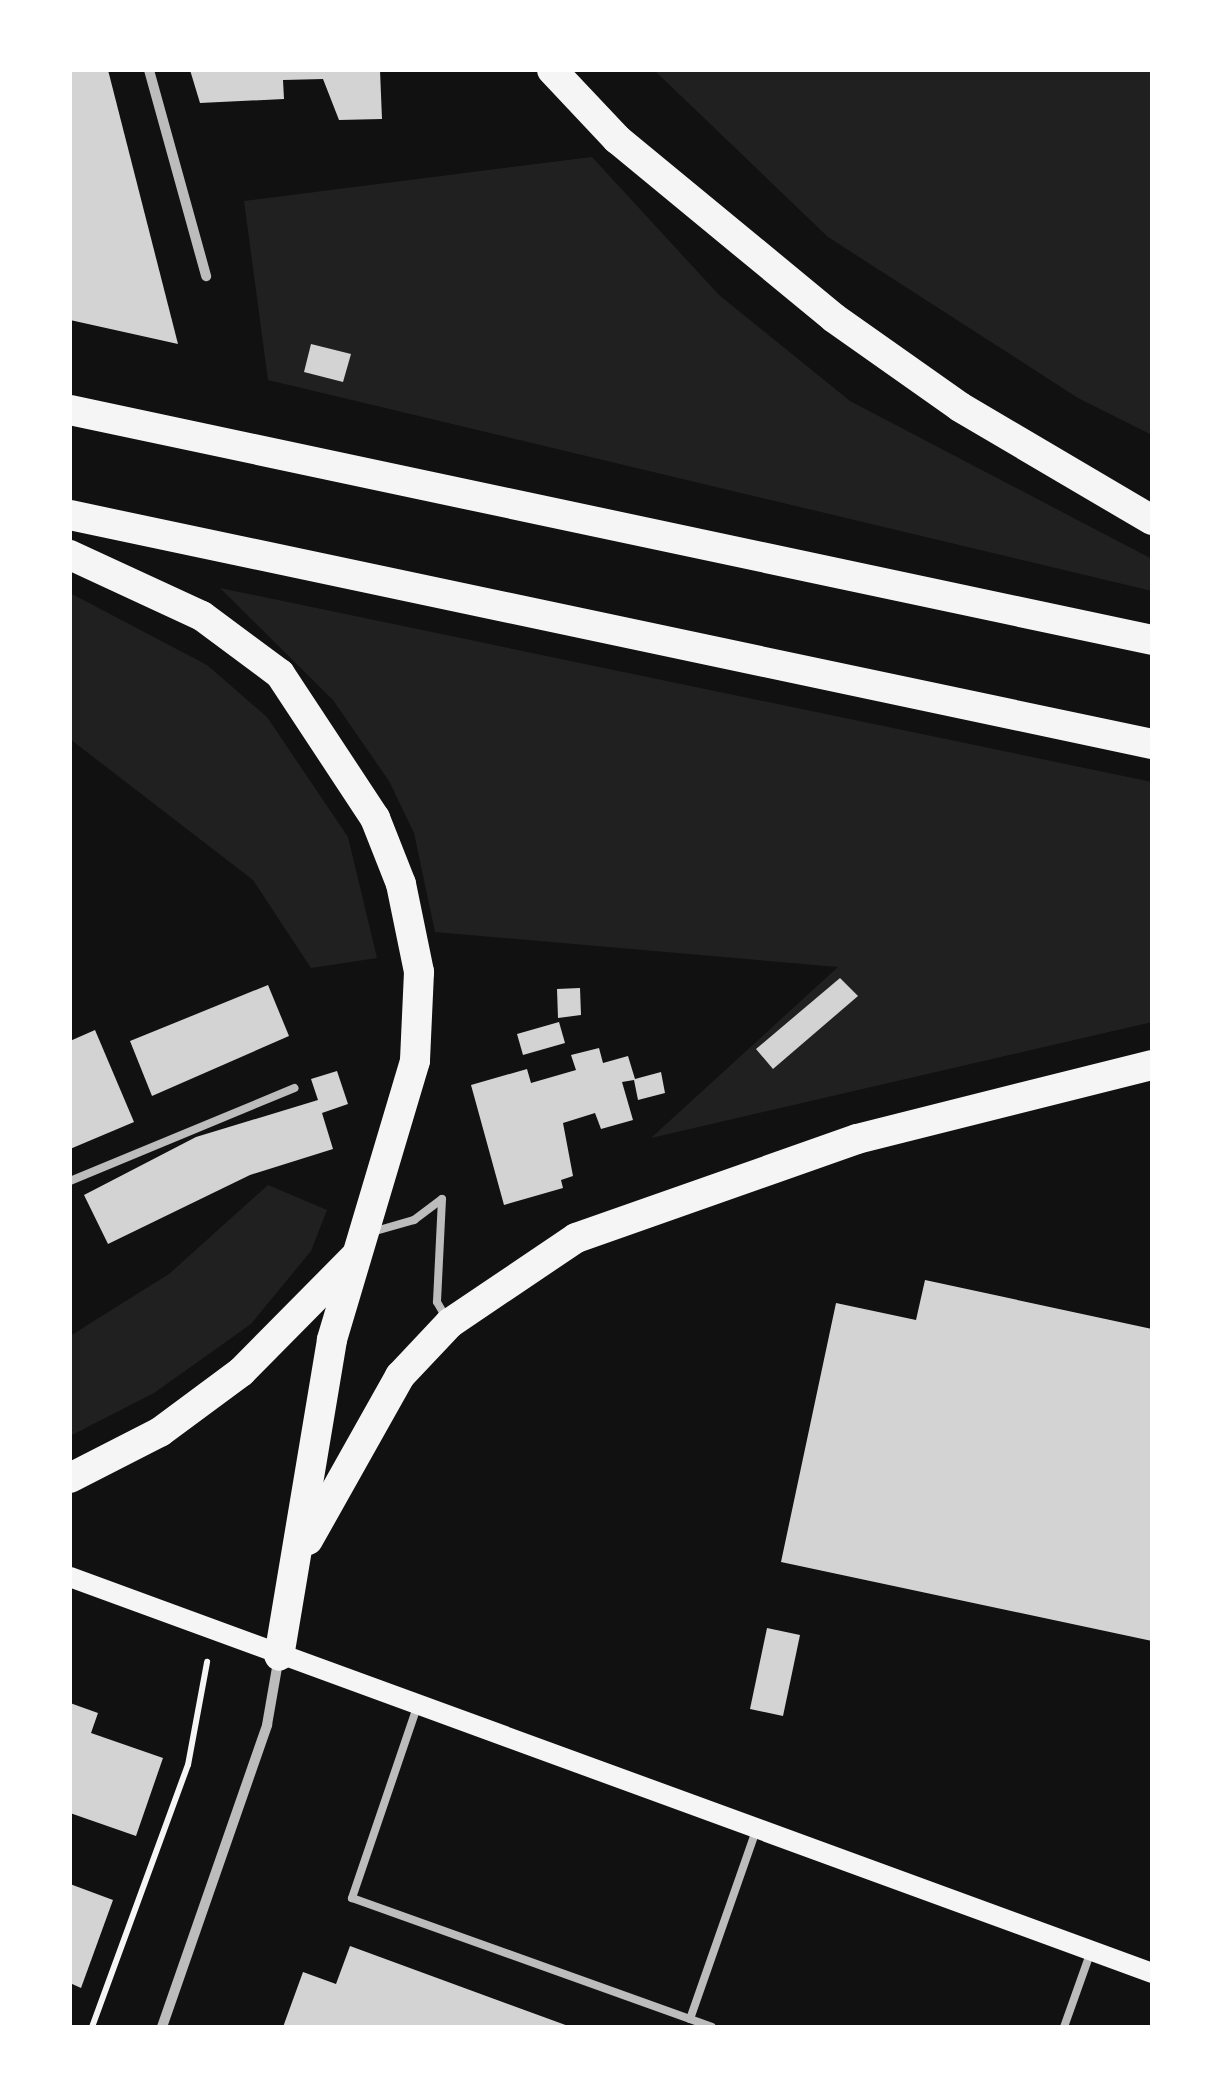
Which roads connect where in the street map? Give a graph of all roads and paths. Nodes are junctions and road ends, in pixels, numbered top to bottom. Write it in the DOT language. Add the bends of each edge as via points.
graph roads {
  1 [pos="149,70"];
  2 [pos="552,70"];
  3 [pos="206,276"];
  4 [pos="70,410"];
  5 [pos="70,516"];
  6 [pos="1152,520"];
  7 [pos="70,555"];
  8 [pos="1152,640"];
  9 [pos="1152,744"];
  10 [pos="1152,1066"];
  11 [pos="294,1088"];
  12 [pos="70,1181"];
  13 [pos="363,1242"];
  14 [pos="450,1322"];
  15 [pos="70,1478"];
  16 [pos="304,1547"];
  17 [pos="70,1577"];
  18 [pos="215,1632"];
  19 [pos="279,1656"];
  20 [pos="418,1707"];
  21 [pos="757,1830"];
  22 [pos="1091,1951"];
  23 [pos="1152,1973"];
  24 [pos="690,2019"];
  25 [pos="92,2027"];
  26 [pos="162,2027"];
  27 [pos="712,2027"];
  28 [pos="1064,2027"];
  1 -- 3 [label="street"];
  2 -- 6 [label="highway" via="617,139 834,318 960,407"];
  4 -- 8 [label="highway"];
  5 -- 9 [label="highway"];
  7 -- 13 [label="highway" via="202,616 280,674 375,818 401,884 419,972 415,1061"];
  10 -- 14 [label="highway" via="857,1138 685,1194 576,1238"];
  11 -- 12 [label="lane"];
  13 -- 14 [label="lane" via="414,1220 442,1199 437,1302"];
  13 -- 15 [label="highway" via="241,1372 160,1432"];
  13 -- 16 [label="highway" via="306,1458"];
  14 -- 16 [label="highway" via="400,1376"];
  16 -- 19 [label="highway"];
  17 -- 18 [label="main road"];
  18 -- 19 [label="main road"];
  18 -- 25 [label="path" via="188,1765"];
  19 -- 20 [label="main road"];
  19 -- 26 [label="street" via="267,1726"];
  20 -- 21 [label="main road"];
  20 -- 24 [label="lane" via="352,1898"];
  21 -- 22 [label="main road"];
  21 -- 24 [label="lane"];
  22 -- 23 [label="main road"];
  22 -- 28 [label="lane"];
  24 -- 27 [label="lane"];
}
